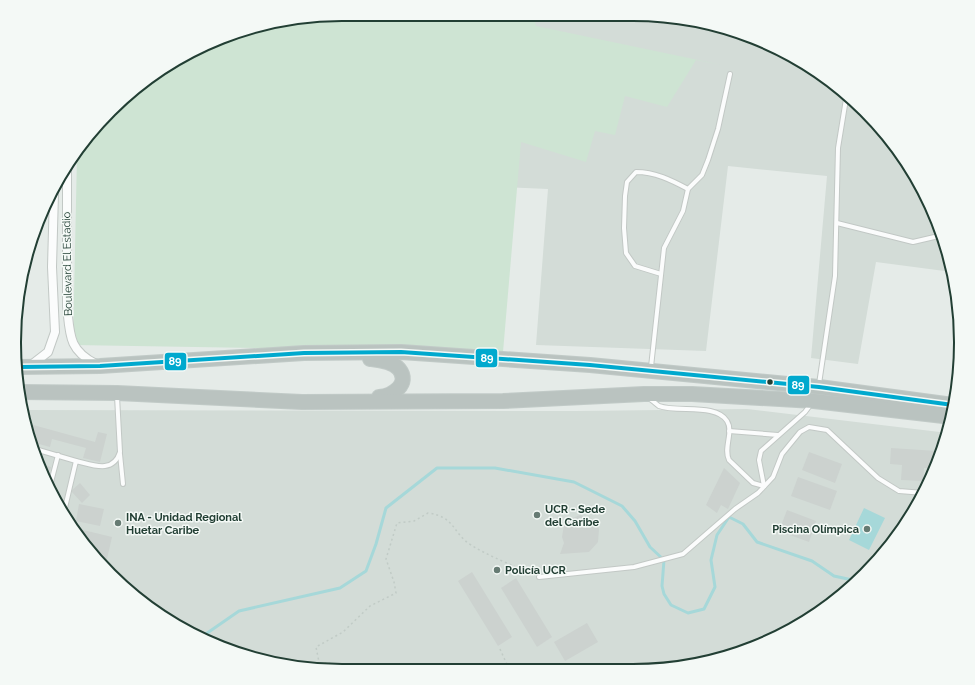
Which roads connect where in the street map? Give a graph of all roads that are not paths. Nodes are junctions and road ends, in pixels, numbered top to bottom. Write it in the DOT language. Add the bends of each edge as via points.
graph roads {
  1 [pos="730,74"];
  2 [pos="845,102"];
  3 [pos="67,177"];
  4 [pos="688,189"];
  5 [pos="54,200"];
  6 [pos="837,223"];
  7 [pos="936,237"];
  8 [pos="661,274"];
  9 [pos="304,353"];
  10 [pos="100,366"];
  11 [pos="25,367"];
  12 [pos="651,372"];
  13 [pos="819,387"];
  14 [pos="25,392"];
  15 [pos="117,393"];
  16 [pos="644,394"];
  17 [pos="814,400"];
  18 [pos="302,402"];
  19 [pos="948,404"];
  20 [pos="945,416"];
  21 [pos="729,431"];
  22 [pos="779,435"];
  23 [pos="39,450"];
  24 [pos="120,452"];
  25 [pos="58,455"];
  26 [pos="76,460"];
  27 [pos="52,480"];
  28 [pos="123,484"];
  29 [pos="764,486"];
  30 [pos="917,492"];
  31 [pos="66,505"];
  32 [pos="539,578"];
  1 -- 4 [label="lane" via="718,129 708,160 702,175"];
  2 -- 6 [label="lane" via="838,148"];
  3 -- 10 [label="street, Boulevard El Estadio" via="69,326 74,346 81,355"];
  4 -- 8 [label="lane" via="683,211 664,248"];
  4 -- 8 [label="lane" via="648,172 636,172 627,182 624,228 626,253 636,266"];
  5 -- 11 [label="street, Boulevard El Estadio" via="52,267 55,332 48,352"];
  6 -- 7 [label="lane" via="913,242"];
  6 -- 13 [label="lane" via="835,276"];
  8 -- 12 [label="lane"];
  9 -- 10 [label="highway"];
  9 -- 12 [label="highway" via="401,352 468,355"];
  9 -- 18 [label="highway" via="383,360 398,368 402,382 395,392 385,396"];
  10 -- 11 [label="highway"];
  12 -- 13 [label="highway"];
  13 -- 19 [label="highway"];
  14 -- 15 [label="highway"];
  15 -- 18 [label="highway"];
  15 -- 24 [label="lane"];
  16 -- 17 [label="highway"];
  16 -- 18 [label="highway" via="503,401"];
  16 -- 21 [label="lane" via="658,405 673,409 710,411 722,415 728,422"];
  17 -- 20 [label="highway"];
  17 -- 22 [label="lane" via="805,412"];
  21 -- 22 [label="lane"];
  21 -- 29 [label="lane" via="729,460 753,483"];
  22 -- 29 [label="lane" via="761,451 759,460"];
  23 -- 25 [label="lane"];
  24 -- 26 [label="lane" via="118,459 106,467"];
  24 -- 28 [label="lane"];
  25 -- 26 [label="lane"];
  25 -- 27 [label="lane"];
  26 -- 31 [label="lane"];
  29 -- 30 [label="lane" via="773,477 782,454 800,432 809,427 827,430 878,478 899,491"];
  29 -- 32 [label="lane" via="683,554 634,566"];
}
